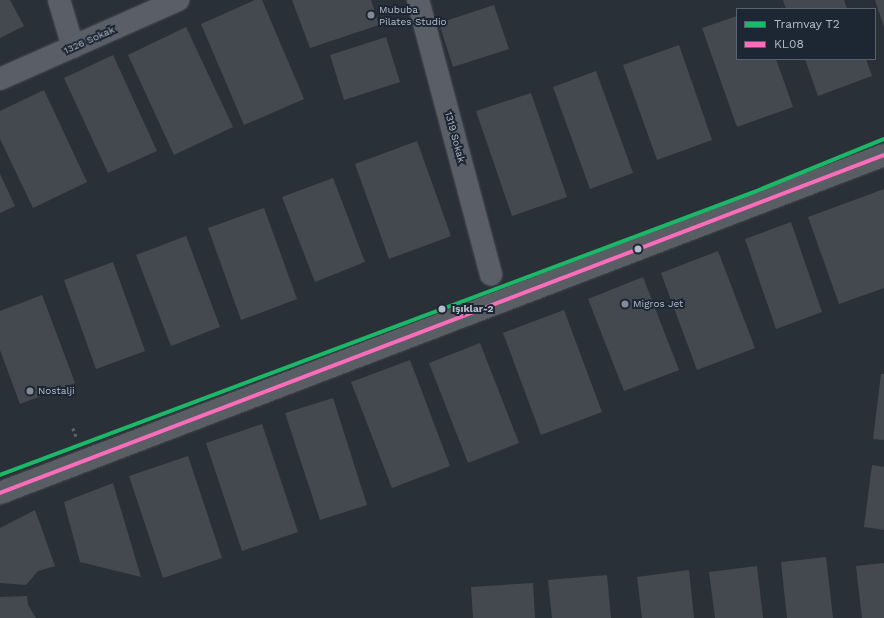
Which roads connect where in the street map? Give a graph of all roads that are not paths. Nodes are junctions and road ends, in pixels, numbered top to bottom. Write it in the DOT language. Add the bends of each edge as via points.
graph roads {
  1 [pos="58,0"];
  2 [pos="178,0"];
  3 [pos="418,0"];
  4 [pos="73,47"];
  5 [pos="0,79"];
  6 [pos="884,155"];
  7 [pos="491,274"];
  8 [pos="0,493"];
  1 -- 4 [label="street"];
  2 -- 4 [label="street, 1326 Sokak"];
  3 -- 7 [label="street, 1319 Sokak"];
  4 -- 5 [label="street, 1326 Sokak"];
  6 -- 8 [label="street"];
}
